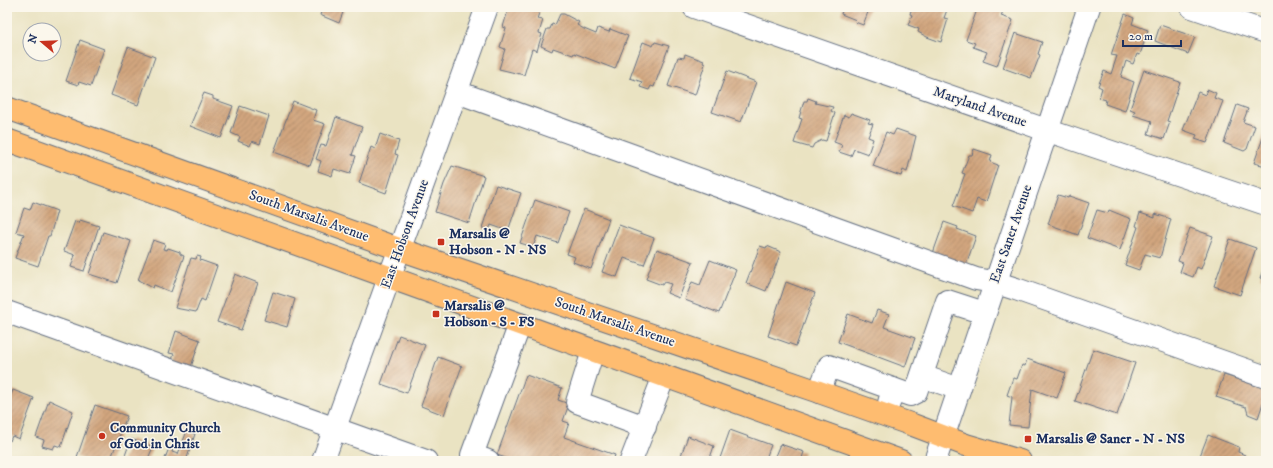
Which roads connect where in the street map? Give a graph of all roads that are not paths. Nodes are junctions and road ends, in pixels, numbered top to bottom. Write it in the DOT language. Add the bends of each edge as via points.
graph roads {
  1 [pos="487,7"];
  2 [pos="694,7"];
  3 [pos="1089,7"];
  4 [pos="1192,7"];
  5 [pos="1266,32"];
  6 [pos="457,92"];
  7 [pos="7,108"];
  8 [pos="1046,130"];
  9 [pos="7,140"];
  10 [pos="1266,204"];
  11 [pos="400,249"];
  12 [pos="389,278"];
  13 [pos="994,282"];
  14 [pos="7,312"];
  15 [pos="984,313"];
  16 [pos="520,324"];
  17 [pos="593,351"];
  18 [pos="664,376"];
  19 [pos="922,376"];
  20 [pos="1266,377"];
  21 [pos="959,388"];
  22 [pos="893,389"];
  23 [pos="819,392"];
  24 [pos="885,415"];
  25 [pos="644,426"];
  26 [pos="335,428"];
  27 [pos="943,436"];
  28 [pos="323,461"];
  29 [pos="426,461"];
  30 [pos="488,461"];
  31 [pos="631,461"];
  32 [pos="901,461"];
  33 [pos="935,461"];
  34 [pos="1020,461"];
  1 -- 6 [label="street, East Hobson Avenue"];
  2 -- 8 [label="street, Maryland Avenue"];
  3 -- 8 [label="street, East Saner Avenue"];
  4 -- 5 [label="street"];
  6 -- 11 [label="street, East Hobson Avenue"];
  6 -- 13 [label="street" via="976,279"];
  7 -- 11 [label="main road, South Marsalis Avenue"];
  8 -- 10 [label="street, Maryland Avenue"];
  8 -- 13 [label="street, East Saner Avenue"];
  9 -- 12 [label="main road"];
  11 -- 12 [label="street, East Hobson Avenue"];
  11 -- 23 [label="main road, South Marsalis Avenue"];
  12 -- 16 [label="main road"];
  12 -- 26 [label="street, East Hobson Avenue"];
  13 -- 15 [label="street, East Saner Avenue"];
  13 -- 20 [label="street"];
  14 -- 26 [label="street"];
  15 -- 19 [label="street" via="947,301"];
  15 -- 21 [label="street, East Saner Avenue"];
  16 -- 17 [label="main road"];
  16 -- 30 [label="street" via="472,455"];
  17 -- 18 [label="main road"];
  17 -- 25 [label="street" via="577,402"];
  18 -- 25 [label="street"];
  18 -- 32 [label="main road"];
  19 -- 21 [label="street"];
  19 -- 22 [label="street" via="916,392 910,395"];
  21 -- 27 [label="street, East Saner Avenue"];
  22 -- 23 [label="street" via="828,366"];
  22 -- 24 [label="street"];
  23 -- 24 [label="main road, South Marsalis Avenue"];
  24 -- 27 [label="main road, South Marsalis Avenue"];
  25 -- 31 [label="street"];
  26 -- 28 [label="street, East Hobson Avenue"];
  26 -- 29 [label="street"];
  27 -- 33 [label="street, East Saner Avenue"];
  27 -- 34 [label="main road, South Marsalis Avenue"];
}
